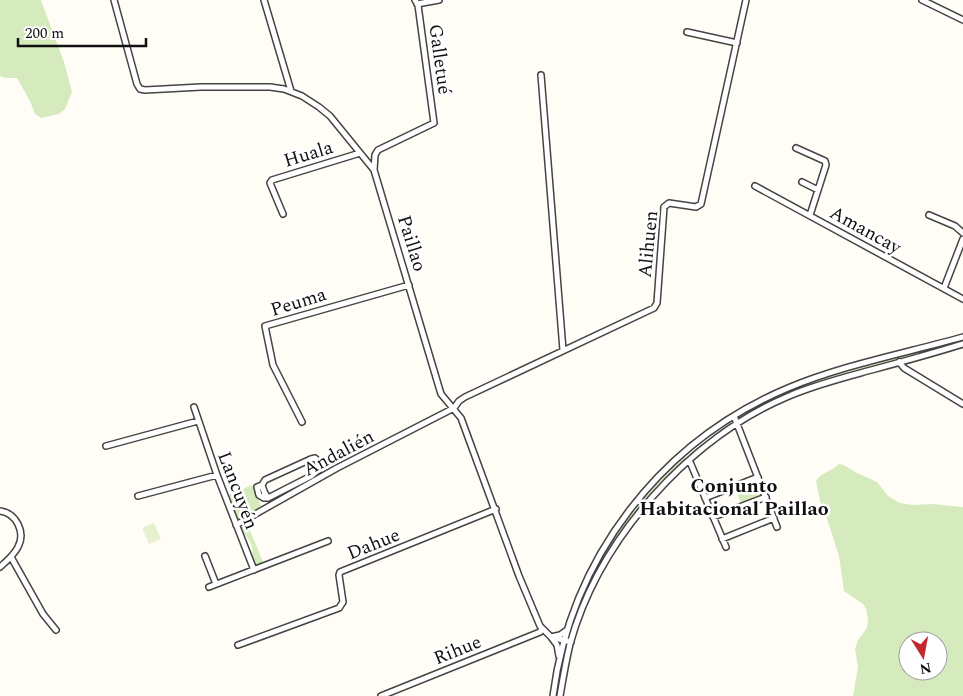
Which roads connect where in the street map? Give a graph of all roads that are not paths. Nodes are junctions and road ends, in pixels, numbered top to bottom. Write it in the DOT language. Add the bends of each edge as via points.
graph roads {
  1 [pos="114,0"];
  2 [pos="264,0"];
  3 [pos="439,0"];
  4 [pos="746,0"];
  5 [pos="922,0"];
  6 [pos="416,2"];
  7 [pos="963,20"];
  8 [pos="687,32"];
  9 [pos="737,43"];
  10 [pos="541,75"];
  11 [pos="291,91"];
  12 [pos="796,148"];
  13 [pos="360,153"];
  14 [pos="374,170"];
  15 [pos="802,182"];
  16 [pos="755,186"];
  17 [pos="818,190"];
  18 [pos="282,214"];
  19 [pos="810,215"];
  20 [pos="929,215"];
  21 [pos="963,233"];
  22 [pos="963,239"];
  23 [pos="409,285"];
  24 [pos="944,288"];
  25 [pos="963,299"];
  26 [pos="963,337"];
  27 [pos="963,344"];
  28 [pos="563,350"];
  29 [pos="899,362"];
  30 [pos="963,404"];
  31 [pos="194,407"];
  32 [pos="454,408"];
  33 [pos="734,416"];
  34 [pos="198,421"];
  35 [pos="302,422"];
  36 [pos="737,424"];
  37 [pos="106,446"];
  38 [pos="684,453"];
  39 [pos="690,460"];
  40 [pos="318,467"];
  41 [pos="217,475"];
  42 [pos="323,476"];
  43 [pos="758,477"];
  44 [pos="138,496"];
  45 [pos="766,497"];
  46 [pos="705,498"];
  47 [pos="496,509"];
  48 [pos="0,511"];
  49 [pos="713,518"];
  50 [pos="774,518"];
  51 [pos="236,525"];
  52 [pos="777,527"];
  53 [pos="722,539"];
  54 [pos="328,541"];
  55 [pos="726,546"];
  56 [pos="205,556"];
  57 [pos="11,557"];
  58 [pos="0,567"];
  59 [pos="254,570"];
  60 [pos="216,584"];
  61 [pos="209,587"];
  62 [pos="542,629"];
  63 [pos="56,630"];
  64 [pos="567,630"];
  65 [pos="551,637"];
  66 [pos="564,640"];
  67 [pos="571,642"];
  68 [pos="238,645"];
  69 [pos="560,658"];
  70 [pos="381,696"];
  71 [pos="553,696"];
  72 [pos="560,696"];
  1 -- 11 [label="street, Paillao" via="137,84 142,90 257,86"];
  2 -- 11 [label="street"];
  3 -- 6 [label="street"];
  4 -- 9 [label="street, Alihuen"];
  5 -- 7 [label="street"];
  6 -- 14 [label="street, Galletué" via="434,124 378,150"];
  8 -- 9 [label="street"];
  9 -- 28 [label="street, Alihuen" via="701,204 697,207 669,203 664,207 655,306"];
  10 -- 28 [label="street"];
  11 -- 13 [label="street, Paillao" via="325,111"];
  12 -- 17 [label="street" via="825,161"];
  13 -- 14 [label="street, Paillao"];
  13 -- 18 [label="street, Huala" via="272,180 270,183"];
  14 -- 23 [label="street, Paillao"];
  15 -- 17 [label="street"];
  16 -- 19 [label="street, Amancay"];
  17 -- 19 [label="street"];
  19 -- 24 [label="street, Amancay"];
  20 -- 21 [label="street"];
  22 -- 24 [label="street"];
  23 -- 32 [label="street, Paillao" via="440,391"];
  23 -- 35 [label="street, Peuma" via="265,326 274,365"];
  24 -- 25 [label="street, Amancay"];
  26 -- 33 [label="street" via="804,382"];
  27 -- 29 [label="street"];
  28 -- 32 [label="street, Alihuen" via="459,401"];
  29 -- 30 [label="street"];
  29 -- 36 [label="street" via="801,391 762,408"];
  31 -- 34 [label="street, Lancuyén"];
  32 -- 42 [label="street, Andalién"];
  32 -- 47 [label="street, Paillao" via="461,418"];
  33 -- 36 [label="street"];
  33 -- 38 [label="street"];
  34 -- 37 [label="street"];
  34 -- 41 [label="street, Lancuyén"];
  36 -- 39 [label="street"];
  36 -- 43 [label="street"];
  38 -- 39 [label="street"];
  38 -- 64 [label="street" via="644,492 610,537 591,570"];
  39 -- 46 [label="street"];
  39 -- 67 [label="street" via="656,492 619,540 587,599"];
  40 -- 40 [label="street" via="311,476 268,498 259,495 257,487 265,480 315,458"];
  40 -- 42 [label="street"];
  41 -- 44 [label="street"];
  41 -- 51 [label="street, Lancuyén"];
  42 -- 51 [label="street, Andalién"];
  43 -- 45 [label="street"];
  43 -- 46 [label="street"];
  45 -- 49 [label="street"];
  45 -- 50 [label="street"];
  46 -- 49 [label="street"];
  47 -- 62 [label="street, Paillao" via="519,576"];
  47 -- 68 [label="street, Dahue" via="340,572 343,602 339,608"];
  48 -- 57 [label="street" via="13,517 21,531 21,542"];
  49 -- 53 [label="street"];
  50 -- 52 [label="street"];
  50 -- 53 [label="street"];
  51 -- 59 [label="street, Lancuyén"];
  53 -- 55 [label="street"];
  54 -- 59 [label="street"];
  56 -- 60 [label="street"];
  57 -- 58 [label="street"];
  57 -- 63 [label="street" via="43,614"];
  59 -- 60 [label="street"];
  60 -- 61 [label="street"];
  62 -- 65 [label="street, Paillao"];
  62 -- 70 [label="street, Rihue"];
  64 -- 65 [label="street"];
  64 -- 66 [label="street"];
  65 -- 66 [label="street, Paillao"];
  65 -- 69 [label="street" via="558,645"];
  66 -- 67 [label="street, Paillao"];
  66 -- 69 [label="street"];
  67 -- 72 [label="street"];
  69 -- 71 [label="street"];
}
